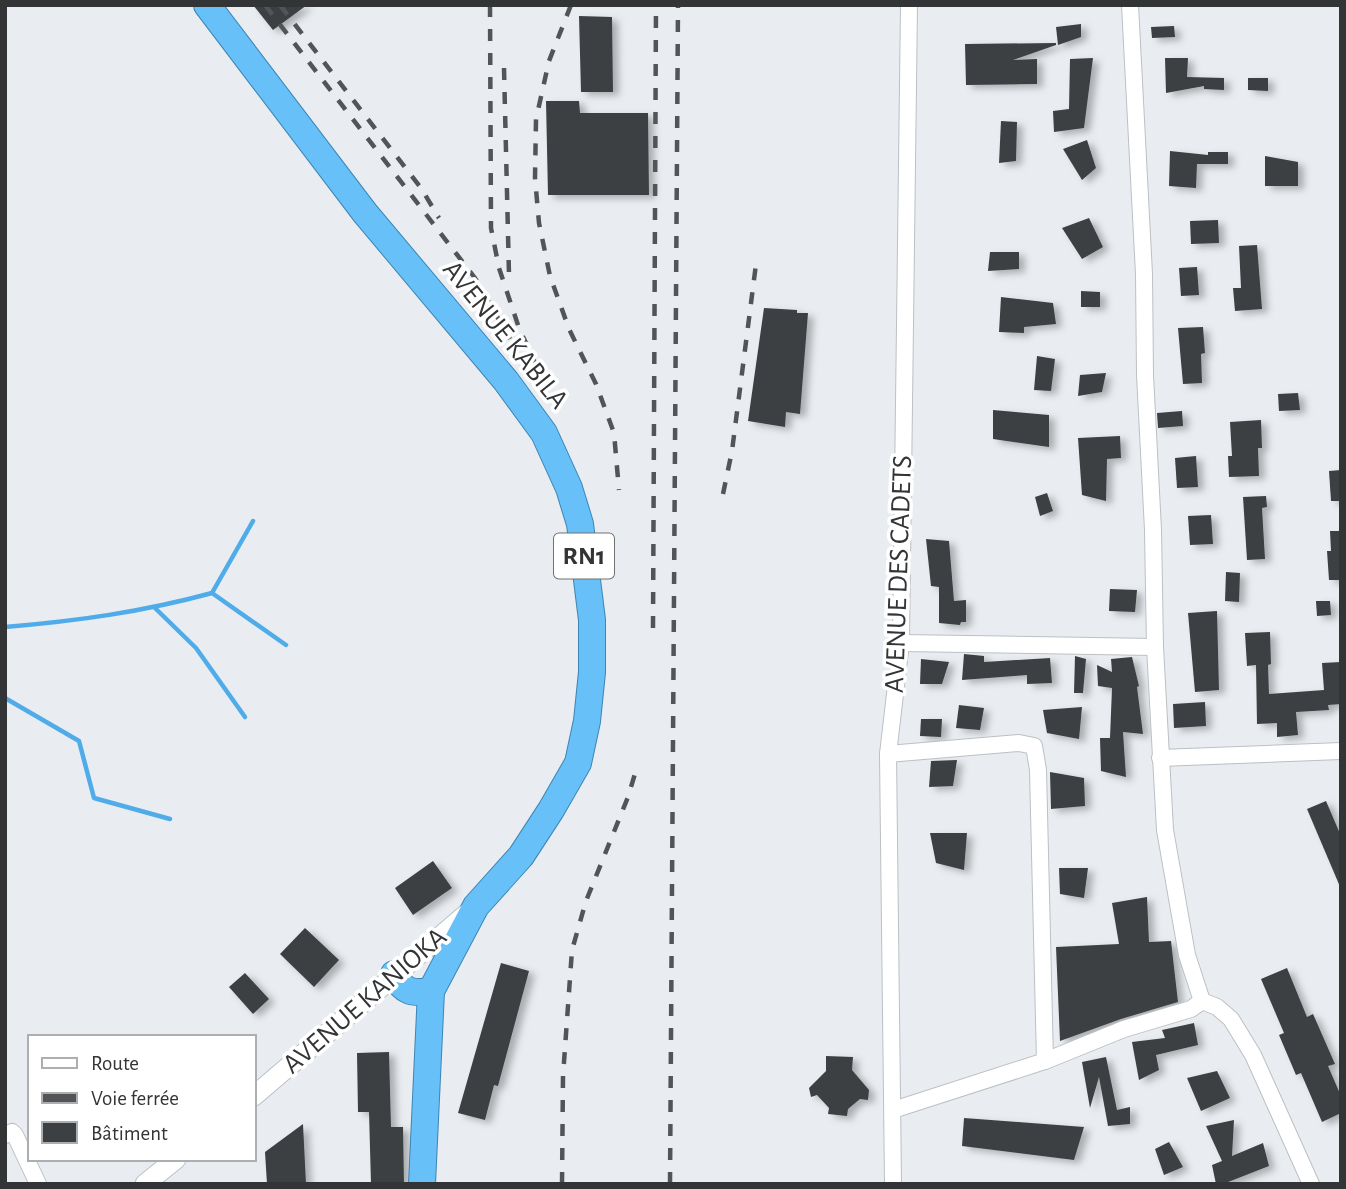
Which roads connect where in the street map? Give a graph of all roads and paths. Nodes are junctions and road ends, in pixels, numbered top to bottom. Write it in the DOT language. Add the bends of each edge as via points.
graph roads {
  1 [pos="207,5"];
  2 [pos="909,5"];
  3 [pos="1130,5"];
  4 [pos="901,643"];
  5 [pos="1155,647"];
  6 [pos="1341,751"];
  7 [pos="888,754"];
  8 [pos="1160,758"];
  9 [pos="476,906"];
  10 [pos="394,974"];
  11 [pos="431,991"];
  12 [pos="1202,1001"];
  13 [pos="1045,1061"];
  14 [pos="256,1094"];
  15 [pos="893,1110"];
  16 [pos="5,1135"];
  17 [pos="174,1161"];
  18 [pos="38,1184"];
  19 [pos="145,1184"];
  20 [pos="422,1184"];
  21 [pos="893,1184"];
  22 [pos="1311,1184"];
  1 -- 9 [label="highway, AVENUE KABILA / RN1" via="365,213 529,412 544,433 580,524 592,659 578,763 521,856"];
  2 -- 4 [label="street, AVENUE DES CADETS"];
  3 -- 5 [label="street" via="1144,274"];
  4 -- 5 [label="street"];
  4 -- 7 [label="street, AVENUE DES CADETS"];
  5 -- 8 [label="street"];
  6 -- 8 [label="street"];
  7 -- 13 [label="street" via="1019,743 1034,746"];
  7 -- 15 [label="street, AVENUE DES CADETS"];
  8 -- 12 [label="street" via="1175,895"];
  9 -- 10 [label="street, AVENUE KANIOKA"];
  9 -- 11 [label="highway, AVENUE KABILA / RN1"];
  10 -- 11 [label="highway" via="408,992"];
  10 -- 14 [label="street, AVENUE KANIOKA"];
  11 -- 20 [label="highway, AVENUE KABILA / RN1"];
  12 -- 13 [label="street" via="1191,1009 1124,1029"];
  12 -- 22 [label="street" via="1231,1019 1253,1055"];
  13 -- 15 [label="street"];
  15 -- 21 [label="street, AVENUE DES CADETS"];
  16 -- 18 [label="street" via="15,1135"];
  17 -- 19 [label="street"];
}
